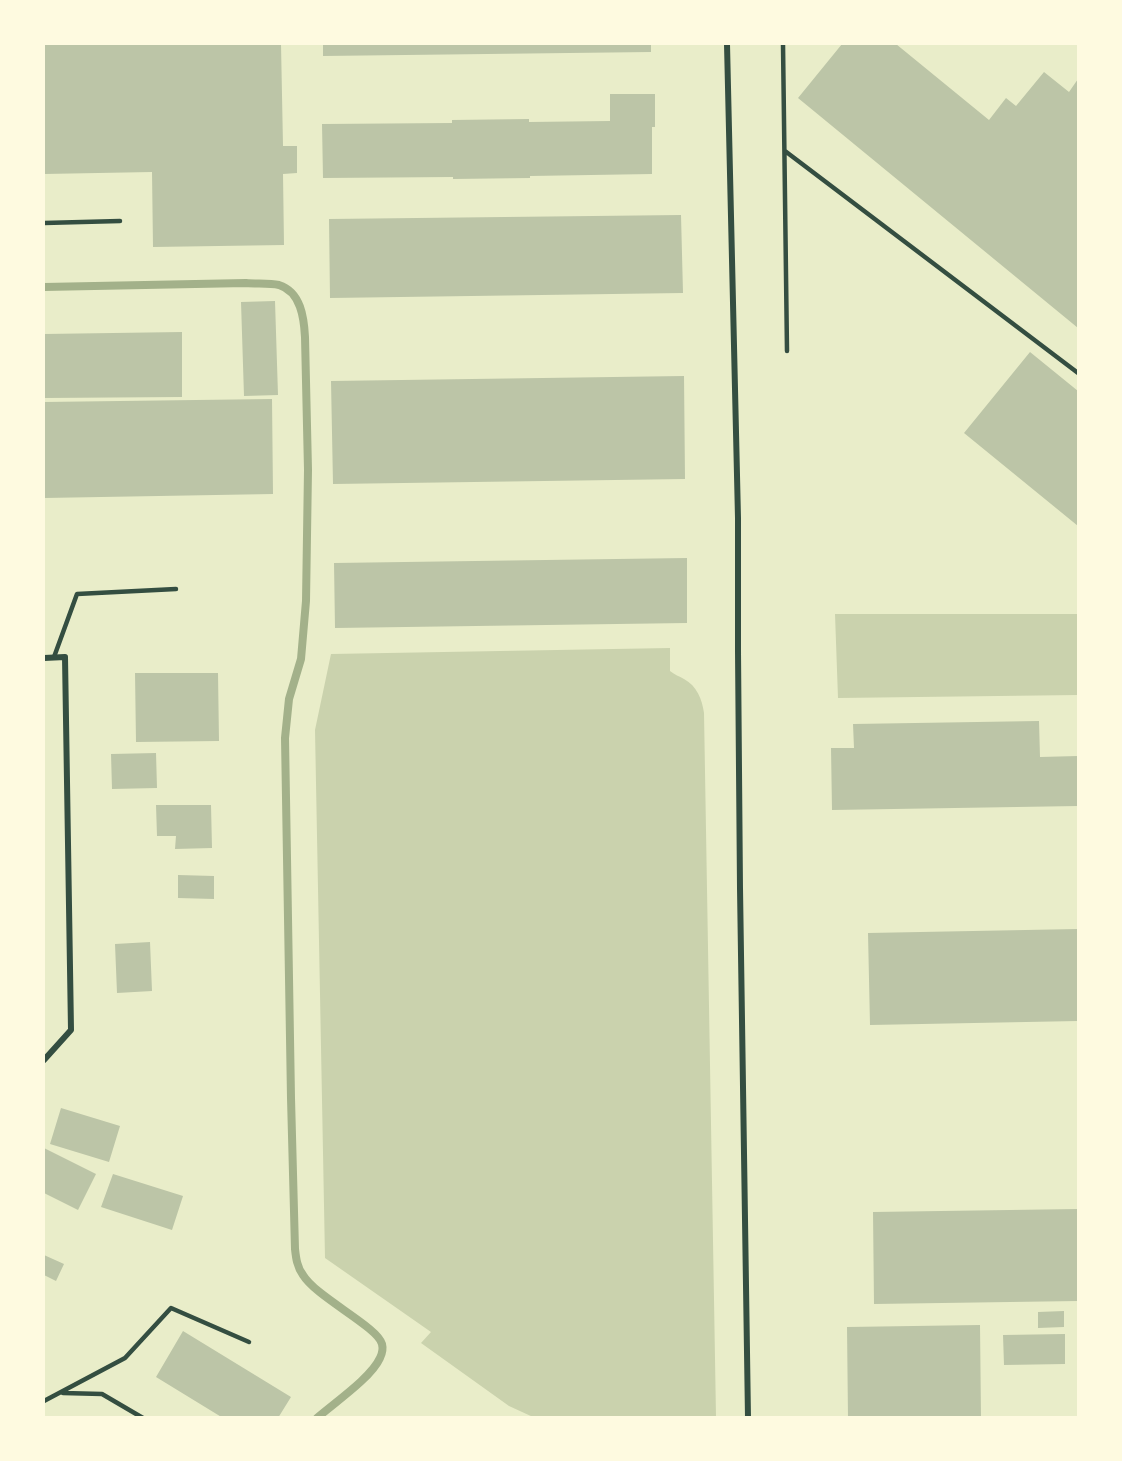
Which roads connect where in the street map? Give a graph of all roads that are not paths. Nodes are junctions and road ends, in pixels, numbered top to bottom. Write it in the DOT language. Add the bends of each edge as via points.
graph roads {
  1 [pos="727,44"];
  2 [pos="783,44"];
  3 [pos="785,151"];
  4 [pos="120,221"];
  5 [pos="44,223"];
  6 [pos="787,351"];
  7 [pos="1078,373"];
  8 [pos="176,589"];
  9 [pos="54,657"];
  10 [pos="44,658"];
  11 [pos="44,1060"];
  12 [pos="249,1342"];
  13 [pos="60,1393"];
  14 [pos="44,1401"];
  15 [pos="143,1418"];
  16 [pos="748,1418"];
  1 -- 16 [label="street" via="738,518"];
  2 -- 3 [label="lane"];
  3 -- 6 [label="lane"];
  3 -- 7 [label="lane"];
  4 -- 5 [label="lane"];
  8 -- 9 [label="lane" via="77,594"];
  9 -- 10 [label="street"];
  9 -- 11 [label="street" via="65,657 71,1030"];
  12 -- 13 [label="lane" via="171,1308 125,1358"];
  13 -- 14 [label="lane"];
  13 -- 15 [label="lane" via="102,1394"];
}
